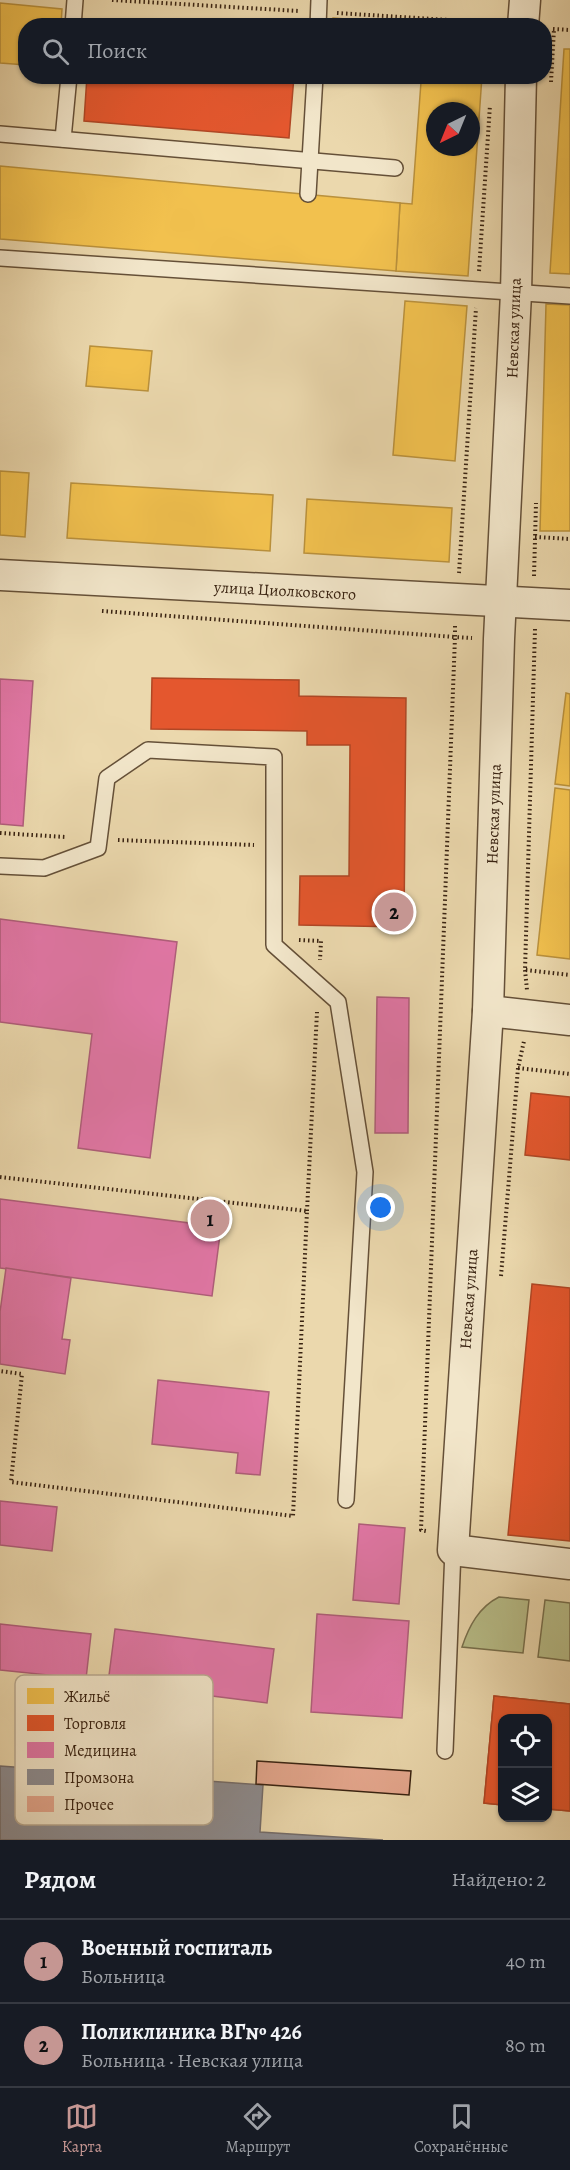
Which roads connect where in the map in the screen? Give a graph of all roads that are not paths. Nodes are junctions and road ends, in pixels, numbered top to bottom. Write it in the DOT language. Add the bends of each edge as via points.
graph roads {
  1 [pos="75,0"];
  2 [pos="319,0"];
  3 [pos="525,0"];
  4 [pos="74,18"];
  5 [pos="318,18"];
  6 [pos="524,18"];
  7 [pos="68,84"];
  8 [pos="315,84"];
  9 [pos="521,84"];
  10 [pos="0,134"];
  11 [pos="63,139"];
  12 [pos="311,161"];
  13 [pos="395,168"];
  14 [pos="308,194"];
  15 [pos="0,258"];
  16 [pos="516,293"];
  17 [pos="570,296"];
  18 [pos="0,575"];
  19 [pos="501,602"];
  20 [pos="570,605"];
  21 [pos="0,866"];
  22 [pos="488,1011"];
  23 [pos="570,1020"];
  24 [pos="346,1500"];
  25 [pos="454,1542"];
  26 [pos="570,1564"];
  27 [pos="445,1751"];
  1 -- 4 [label="lane"];
  2 -- 5 [label="lane"];
  3 -- 6 [label="street"];
  7 -- 11 [label="lane"];
  8 -- 12 [label="lane"];
  9 -- 16 [label="street, Невская улица"];
  10 -- 11 [label="lane"];
  11 -- 12 [label="lane"];
  12 -- 13 [label="lane"];
  12 -- 14 [label="lane"];
  15 -- 16 [label="lane" via="300,271"];
  16 -- 17 [label="lane"];
  16 -- 19 [label="street, Невская улица"];
  18 -- 19 [label="street, улица Циолковского"];
  19 -- 20 [label="street, улица Циолковского"];
  19 -- 22 [label="street, Невская улица"];
  21 -- 24 [label="lane" via="44,868 98,848 107,778 148,750 274,757 274,945 338,1002 365,1172"];
  22 -- 23 [label="street"];
  22 -- 25 [label="street, Невская улица"];
  25 -- 26 [label="street"];
  25 -- 27 [label="lane"];
}
